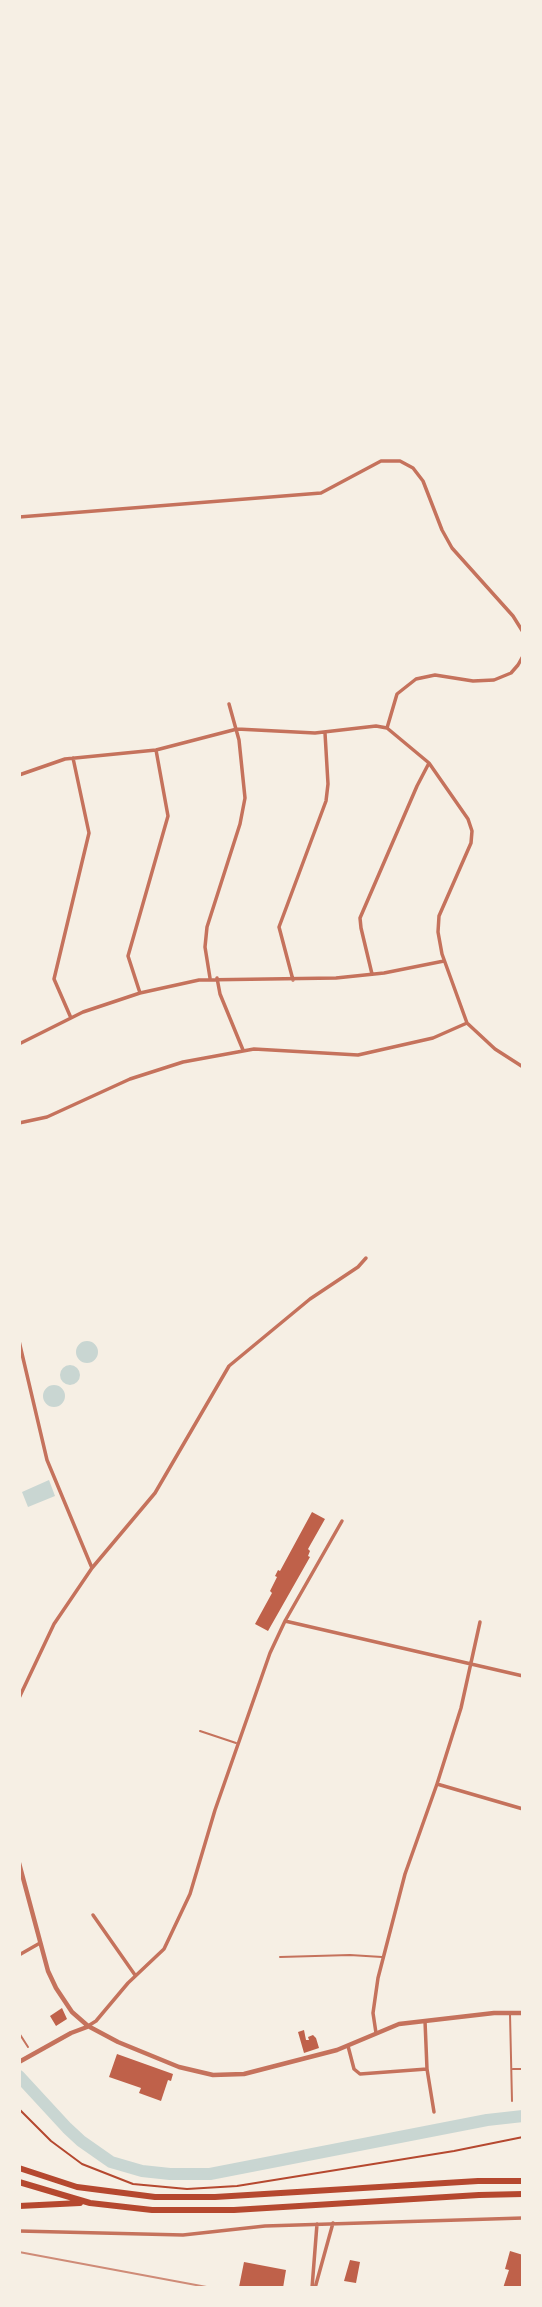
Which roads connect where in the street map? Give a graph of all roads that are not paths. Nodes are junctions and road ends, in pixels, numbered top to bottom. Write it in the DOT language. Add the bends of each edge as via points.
graph roads {
  1 [pos="19,517"];
  2 [pos="523,632"];
  3 [pos="523,656"];
  4 [pos="229,704"];
  5 [pos="387,728"];
  6 [pos="237,729"];
  7 [pos="325,733"];
  8 [pos="156,750"];
  9 [pos="73,758"];
  10 [pos="429,763"];
  11 [pos="19,775"];
  12 [pos="444,961"];
  13 [pos="372,975"];
  14 [pos="210,978"];
  15 [pos="217,978"];
  16 [pos="293,979"];
  17 [pos="140,993"];
  18 [pos="71,1018"];
  19 [pos="467,1023"];
  20 [pos="19,1044"];
  21 [pos="243,1050"];
  22 [pos="523,1067"];
  23 [pos="19,1123"];
  24 [pos="366,1258"];
  25 [pos="19,1341"];
  26 [pos="342,1521"];
  27 [pos="92,1568"];
  28 [pos="285,1621"];
  29 [pos="480,1622"];
  30 [pos="472,1665"];
  31 [pos="523,1676"];
  32 [pos="19,1698"];
  33 [pos="200,1731"];
  34 [pos="239,1744"];
  35 [pos="438,1784"];
  36 [pos="523,1809"];
  37 [pos="19,1863"];
  38 [pos="21,1879"];
  39 [pos="93,1915"];
  40 [pos="40,1942"];
  41 [pos="19,1955"];
  42 [pos="280,1957"];
  43 [pos="383,1957"];
  44 [pos="135,1975"];
  45 [pos="510,2012"];
  46 [pos="523,2013"];
  47 [pos="425,2021"];
  48 [pos="88,2026"];
  49 [pos="19,2033"];
  50 [pos="376,2033"];
  51 [pos="348,2046"];
  52 [pos="28,2047"];
  53 [pos="21,2061"];
  54 [pos="427,2069"];
  55 [pos="511,2069"];
  56 [pos="523,2069"];
  57 [pos="512,2101"];
  58 [pos="434,2112"];
  59 [pos="19,2168"];
  60 [pos="523,2181"];
  61 [pos="19,2182"];
  62 [pos="523,2194"];
  63 [pos="90,2203"];
  64 [pos="19,2206"];
  65 [pos="523,2218"];
  66 [pos="333,2223"];
  67 [pos="317,2224"];
  68 [pos="19,2231"];
  69 [pos="313,2288"];
  1 -- 2 [label="street" via="321,493 381,461 400,461 423,481 452,548"];
  3 -- 5 [label="street" via="511,673 494,680 435,675 416,679 397,694"];
  4 -- 6 [label="street"];
  5 -- 7 [label="street"];
  5 -- 10 [label="street"];
  6 -- 7 [label="street"];
  6 -- 8 [label="street"];
  6 -- 14 [label="street" via="244,810 207,928"];
  7 -- 16 [label="street" via="326,802 279,927"];
  8 -- 9 [label="street"];
  8 -- 17 [label="street" via="169,816 128,956"];
  9 -- 11 [label="street"];
  9 -- 18 [label="street" via="89,833 54,979"];
  10 -- 12 [label="street" via="472,831 468,851 439,916"];
  10 -- 13 [label="street" via="360,918"];
  12 -- 13 [label="street"];
  12 -- 19 [label="street"];
  13 -- 16 [label="street"];
  14 -- 15 [label="street"];
  14 -- 17 [label="street"];
  15 -- 16 [label="street"];
  15 -- 21 [label="street"];
  17 -- 18 [label="street"];
  18 -- 20 [label="street"];
  19 -- 21 [label="street" via="418,1043 358,1055"];
  19 -- 22 [label="street"];
  21 -- 23 [label="street" via="158,1069 47,1116"];
  24 -- 27 [label="street" via="229,1366 156,1493"];
  25 -- 27 [label="street" via="47,1460"];
  26 -- 28 [label="street"];
  27 -- 32 [label="street" via="54,1624"];
  28 -- 30 [label="street"];
  28 -- 34 [label="street"];
  29 -- 30 [label="street"];
  30 -- 31 [label="street"];
  30 -- 35 [label="street"];
  33 -- 34 [label="lane"];
  34 -- 44 [label="street" via="185,1905 160,1954"];
  35 -- 36 [label="street"];
  35 -- 43 [label="street" via="405,1874"];
  37 -- 38 [label="street"];
  38 -- 40 [label="street"];
  39 -- 44 [label="street"];
  40 -- 41 [label="street"];
  40 -- 48 [label="street" via="56,1989"];
  42 -- 43 [label="lane"];
  43 -- 50 [label="street" via="373,2004"];
  44 -- 48 [label="street"];
  45 -- 46 [label="street"];
  45 -- 47 [label="street"];
  45 -- 55 [label="lane"];
  47 -- 50 [label="street"];
  47 -- 54 [label="street"];
  48 -- 51 [label="street" via="155,2058 223,2076"];
  48 -- 53 [label="street"];
  49 -- 52 [label="lane"];
  50 -- 51 [label="street"];
  51 -- 54 [label="street" via="360,2074"];
  54 -- 58 [label="street"];
  55 -- 56 [label="lane"];
  55 -- 57 [label="lane"];
  59 -- 60 [label="highway" via="77,2187 155,2197"];
  61 -- 63 [label="highway"];
  62 -- 63 [label="highway" via="181,2211"];
  63 -- 64 [label="highway"];
  65 -- 66 [label="street"];
  66 -- 67 [label="street"];
  66 -- 69 [label="street"];
  67 -- 68 [label="street" via="184,2235"];
  67 -- 69 [label="street"];
}
